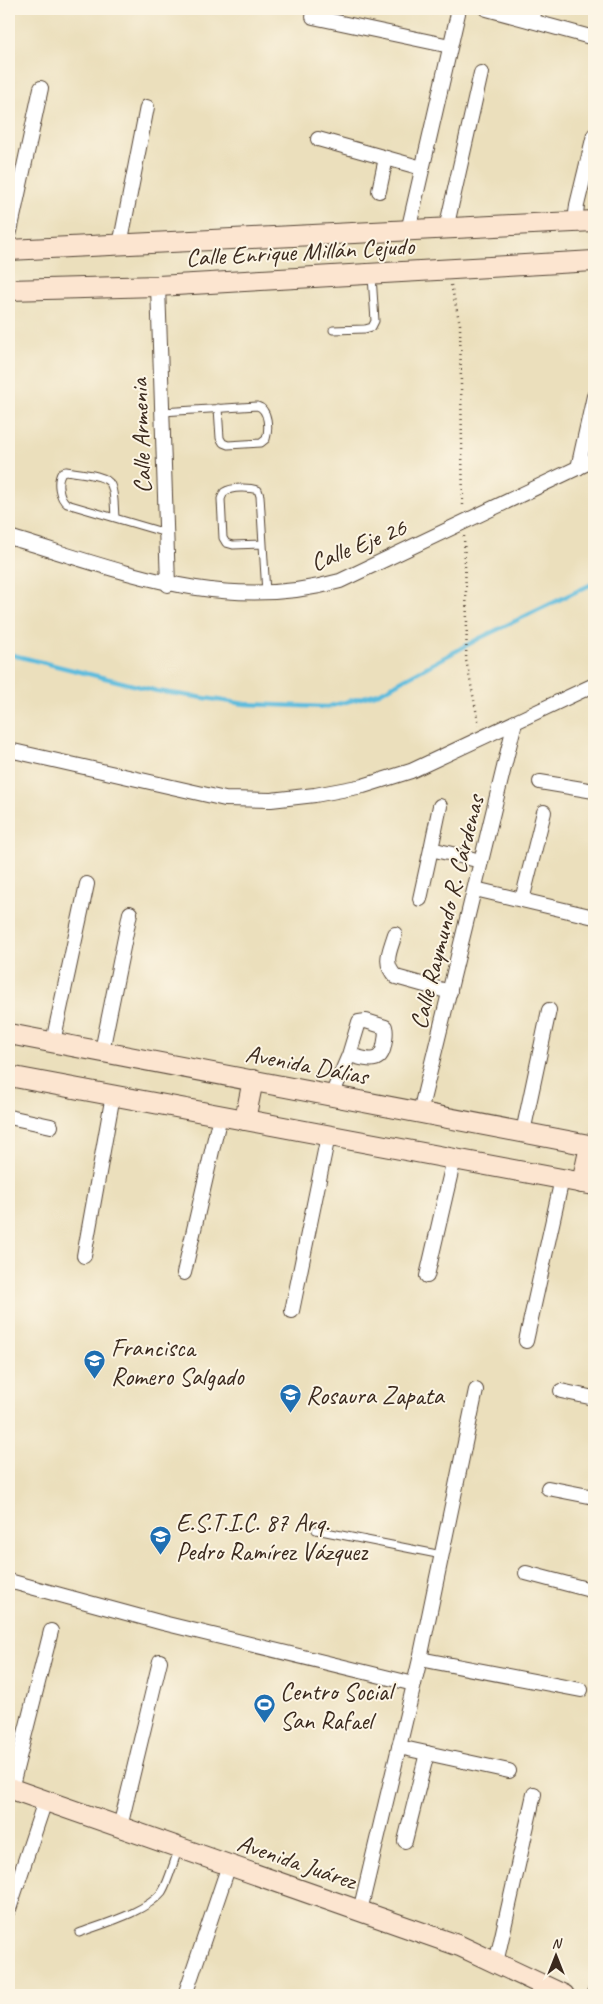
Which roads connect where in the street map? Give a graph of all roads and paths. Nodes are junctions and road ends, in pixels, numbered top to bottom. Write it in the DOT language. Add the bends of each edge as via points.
graph roads {
  1 [pos="459,9"];
  2 [pos="487,9"];
  3 [pos="533,15"];
  4 [pos="313,17"];
  5 [pos="594,38"];
  6 [pos="450,46"];
  7 [pos="481,72"];
  8 [pos="41,88"];
  9 [pos="147,107"];
  10 [pos="594,135"];
  11 [pos="318,139"];
  12 [pos="386,158"];
  13 [pos="422,168"];
  14 [pos="379,192"];
  15 [pos="585,222"];
  16 [pos="446,229"];
  17 [pos="408,231"];
  18 [pos="9,236"];
  19 [pos="120,244"];
  20 [pos="9,250"];
  21 [pos="594,261"];
  22 [pos="446,269"];
  23 [pos="372,274"];
  24 [pos="158,286"];
  25 [pos="9,290"];
  26 [pos="333,330"];
  27 [pos="594,396"];
  28 [pos="218,408"];
  29 [pos="162,412"];
  30 [pos="594,460"];
  31 [pos="578,468"];
  32 [pos="114,518"];
  33 [pos="463,523"];
  34 [pos="166,533"];
  35 [pos="9,537"];
  36 [pos="263,544"];
  37 [pos="168,584"];
  38 [pos="266,593"];
  39 [pos="594,685"];
  40 [pos="515,722"];
  41 [pos="482,738"];
  42 [pos="9,750"];
  43 [pos="540,782"];
  44 [pos="594,791"];
  45 [pos="440,806"];
  46 [pos="544,812"];
  47 [pos="431,849"];
  48 [pos="481,861"];
  49 [pos="87,884"];
  50 [pos="475,889"];
  51 [pos="420,899"];
  52 [pos="522,900"];
  53 [pos="130,913"];
  54 [pos="594,917"];
  55 [pos="394,934"];
  56 [pos="450,992"];
  57 [pos="549,1010"];
  58 [pos="9,1034"];
  59 [pos="53,1042"];
  60 [pos="102,1051"];
  61 [pos="349,1055"];
  62 [pos="9,1076"];
  63 [pos="253,1080"];
  64 [pos="332,1095"];
  65 [pos="113,1096"];
  66 [pos="420,1112"];
  67 [pos="220,1116"];
  68 [pos="9,1117"];
  69 [pos="244,1120"];
  70 [pos="51,1126"];
  71 [pos="523,1132"];
  72 [pos="328,1136"];
  73 [pos="592,1146"];
  74 [pos="454,1159"];
  75 [pos="562,1179"];
  76 [pos="588,1184"];
  77 [pos="84,1256"];
  78 [pos="184,1273"];
  79 [pos="427,1276"];
  80 [pos="292,1311"];
  81 [pos="526,1341"];
  82 [pos="476,1390"];
  83 [pos="561,1391"];
  84 [pos="594,1398"];
  85 [pos="548,1488"];
  86 [pos="594,1497"];
  87 [pos="316,1530"];
  88 [pos="442,1555"];
  89 [pos="526,1574"];
  90 [pos="9,1581"];
  91 [pos="594,1591"];
  92 [pos="51,1631"];
  93 [pos="420,1658"];
  94 [pos="160,1661"];
  95 [pos="414,1684"];
  96 [pos="581,1690"];
  97 [pos="399,1747"];
  98 [pos="427,1753"];
  99 [pos="509,1771"];
  100 [pos="10,1788"];
  101 [pos="534,1794"];
  102 [pos="45,1801"];
  103 [pos="120,1827"];
  104 [pos="405,1841"];
  105 [pos="179,1848"];
  106 [pos="229,1865"];
  107 [pos="9,1909"];
  108 [pos="360,1911"];
  109 [pos="79,1933"];
  110 [pos="496,1963"];
  111 [pos="534,1989"];
  112 [pos="185,1995"];
  113 [pos="564,1995"];
  1 -- 6 [label="street"];
  2 -- 3 [label="street"];
  3 -- 5 [label="street"];
  4 -- 6 [label="street"];
  6 -- 13 [label="street"];
  7 -- 16 [label="street"];
  8 -- 18 [label="street"];
  9 -- 19 [label="street"];
  10 -- 15 [label="street" via="577,205"];
  11 -- 12 [label="street"];
  12 -- 13 [label="street"];
  12 -- 14 [label="street"];
  13 -- 17 [label="street"];
  15 -- 16 [label="main road, Calle Enrique Millán Cejudo"];
  16 -- 17 [label="main road, Calle Enrique Millán Cejudo"];
  17 -- 19 [label="main road, Calle Enrique Millán Cejudo"];
  19 -- 20 [label="main road, Calle Enrique Millán Cejudo"];
  21 -- 22 [label="main road, Calle Enrique Millán Cejudo"];
  22 -- 23 [label="main road, Calle Enrique Millán Cejudo"];
  22 -- 33 [label="path" via="460,324"];
  23 -- 24 [label="main road, Calle Enrique Millán Cejudo"];
  23 -- 26 [label="lane" via="375,320 372,327"];
  24 -- 25 [label="main road, Calle Enrique Millán Cejudo"];
  24 -- 29 [label="street, Calle Armenia"];
  27 -- 31 [label="street"];
  28 -- 28 [label="lane" via="263,407 266,411 266,440 261,443 223,443"];
  28 -- 29 [label="lane"];
  29 -- 34 [label="street, Calle Armenia"];
  30 -- 31 [label="street, Calle Eje 26"];
  31 -- 33 [label="street, Calle Eje 26"];
  32 -- 32 [label="lane" via="62,501 59,476 62,472 109,481"];
  32 -- 34 [label="lane"];
  33 -- 38 [label="street, Calle Eje 26" via="340,581 316,588"];
  33 -- 41 [label="path" via="466,660"];
  34 -- 37 [label="street, Calle Armenia"];
  35 -- 37 [label="street, Calle Eje 26"];
  36 -- 36 [label="lane" via="226,543 221,499 224,492 258,490"];
  36 -- 38 [label="lane"];
  37 -- 38 [label="street, Calle Eje 26" via="223,593"];
  39 -- 40 [label="street"];
  40 -- 41 [label="street"];
  40 -- 48 [label="street, Calle Raymundo R. Cárdenas"];
  41 -- 42 [label="street" via="411,771 364,786 270,800 225,799"];
  43 -- 44 [label="street"];
  45 -- 47 [label="street"];
  46 -- 52 [label="street"];
  47 -- 48 [label="street"];
  47 -- 51 [label="street"];
  48 -- 50 [label="street, Calle Raymundo R. Cárdenas"];
  49 -- 59 [label="street"];
  50 -- 52 [label="street"];
  50 -- 56 [label="street, Calle Raymundo R. Cárdenas"];
  52 -- 54 [label="street"];
  53 -- 60 [label="street"];
  55 -- 56 [label="street" via="387,964 390,971 396,977"];
  56 -- 66 [label="street, Calle Raymundo R. Cárdenas"];
  57 -- 71 [label="street"];
  58 -- 59 [label="main road, Avenida Dálias"];
  59 -- 60 [label="main road, Avenida Dálias"];
  60 -- 63 [label="main road, Avenida Dálias"];
  61 -- 64 [label="street"];
  62 -- 65 [label="main road"];
  63 -- 64 [label="main road, Avenida Dálias"];
  63 -- 69 [label="main road"];
  64 -- 66 [label="main road, Avenida Dálias"];
  65 -- 67 [label="main road"];
  65 -- 77 [label="street"];
  66 -- 71 [label="main road, Avenida Dálias"];
  67 -- 69 [label="main road"];
  67 -- 78 [label="street"];
  68 -- 70 [label="street"];
  69 -- 72 [label="main road"];
  71 -- 73 [label="main road, Avenida Dálias"];
  72 -- 74 [label="main road"];
  72 -- 80 [label="street"];
  73 -- 76 [label="main road"];
  74 -- 75 [label="main road"];
  74 -- 79 [label="street"];
  75 -- 76 [label="main road"];
  75 -- 81 [label="street"];
  82 -- 88 [label="street"];
  83 -- 84 [label="street"];
  85 -- 86 [label="street"];
  87 -- 88 [label="lane"];
  88 -- 93 [label="street"];
  89 -- 91 [label="street"];
  90 -- 95 [label="street" via="163,1623"];
  92 -- 100 [label="street"];
  93 -- 95 [label="street"];
  93 -- 96 [label="street"];
  94 -- 103 [label="street"];
  95 -- 97 [label="street"];
  97 -- 98 [label="street"];
  97 -- 108 [label="street"];
  98 -- 99 [label="street"];
  98 -- 104 [label="street"];
  100 -- 102 [label="main road, Avenida Juárez"];
  101 -- 110 [label="street"];
  102 -- 103 [label="main road, Avenida Juárez"];
  102 -- 107 [label="street"];
  103 -- 105 [label="main road, Avenida Juárez"];
  105 -- 106 [label="main road, Avenida Juárez"];
  105 -- 109 [label="lane" via="163,1890 154,1900"];
  106 -- 108 [label="main road, Avenida Juárez"];
  106 -- 112 [label="street"];
  108 -- 110 [label="main road, Avenida Juárez" via="460,1946"];
  110 -- 111 [label="main road, Avenida Juárez"];
  111 -- 113 [label="main road, Avenida Juárez"];
}
